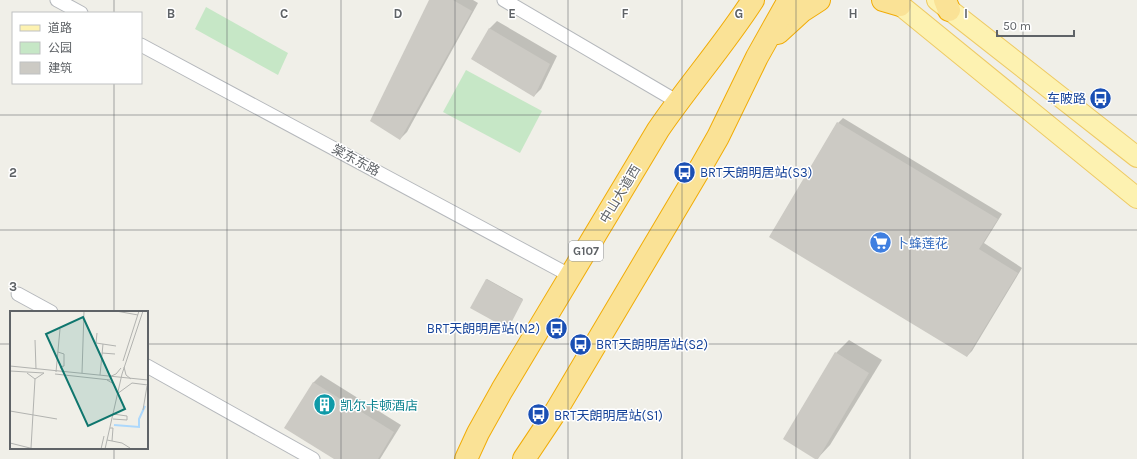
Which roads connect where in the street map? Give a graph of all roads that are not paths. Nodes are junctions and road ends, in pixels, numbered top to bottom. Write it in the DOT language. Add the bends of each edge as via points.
graph roads {
  1 [pos="57,0"];
  2 [pos="504,0"];
  3 [pos="738,0"];
  4 [pos="753,0"];
  5 [pos="789,0"];
  6 [pos="820,0"];
  7 [pos="892,2"];
  8 [pos="944,3"];
  9 [pos="79,12"];
  10 [pos="142,46"];
  11 [pos="717,51"];
  12 [pos="757,57"];
  13 [pos="678,102"];
  14 [pos="1137,157"];
  15 [pos="1137,198"];
  16 [pos="571,276"];
  17 [pos="18,294"];
  18 [pos="49,311"];
  19 [pos="148,367"];
  20 [pos="313,459"];
  21 [pos="466,459"];
  22 [pos="524,459"];
  1 -- 9 [label="street"];
  2 -- 13 [label="street"];
  3 -- 11 [label="highway"];
  4 -- 11 [label="highway, 中山大道西 / G107"];
  5 -- 12 [label="highway"];
  6 -- 12 [label="highway" via="791,20"];
  7 -- 15 [label="main road"];
  8 -- 14 [label="main road"];
  10 -- 16 [label="street, 棠东东路"];
  11 -- 13 [label="highway, 中山大道西 / G107"];
  12 -- 22 [label="highway" via="702,165 556,411"];
  13 -- 16 [label="highway, 中山大道西 / G107" via="658,130"];
  16 -- 21 [label="highway, 中山大道西 / G107" via="502,390"];
  17 -- 18 [label="street"];
  19 -- 20 [label="street"];
}
